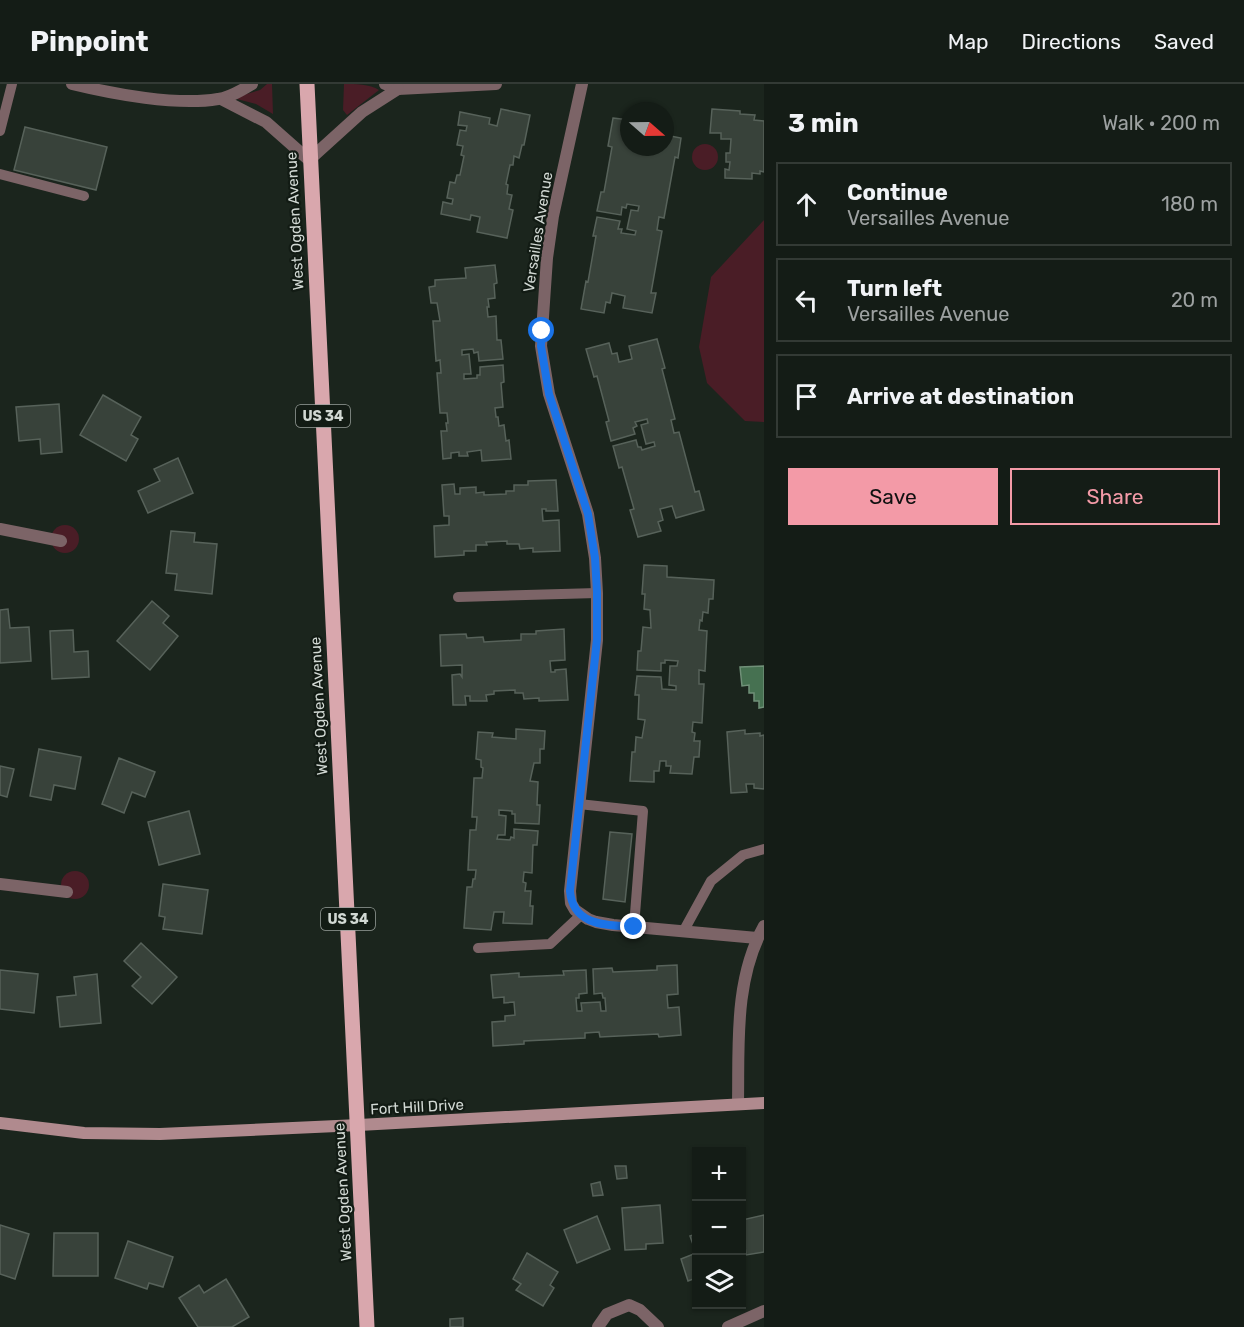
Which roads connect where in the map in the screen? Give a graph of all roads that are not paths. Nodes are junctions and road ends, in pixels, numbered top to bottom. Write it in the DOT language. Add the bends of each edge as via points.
graph roads {
  1 [pos="12,84"];
  2 [pos="72,84"];
  3 [pos="252,84"];
  4 [pos="307,84"];
  5 [pos="385,84"];
  6 [pos="496,84"];
  7 [pos="582,84"];
  8 [pos="398,89"];
  9 [pos="221,99"];
  10 [pos="0,131"];
  11 [pos="309,160"];
  12 [pos="0,174"];
  13 [pos="84,196"];
  14 [pos="0,529"];
  15 [pos="61,541"];
  16 [pos="597,592"];
  17 [pos="458,597"];
  18 [pos="579,804"];
  19 [pos="764,849"];
  20 [pos="0,884"];
  21 [pos="67,892"];
  22 [pos="581,915"];
  23 [pos="764,926"];
  24 [pos="634,927"];
  25 [pos="683,932"];
  26 [pos="757,938"];
  27 [pos="478,948"];
  28 [pos="738,1103"];
  29 [pos="764,1103"];
  30 [pos="0,1123"];
  31 [pos="358,1125"];
  32 [pos="764,1311"];
  33 [pos="367,1327"];
  34 [pos="598,1327"];
  35 [pos="658,1327"];
  36 [pos="728,1327"];
  1 -- 10 [label="lane"];
  2 -- 9 [label="street" via="188,102"];
  3 -- 9 [label="street"];
  4 -- 11 [label="main road, West Ogden Avenue / US 34"];
  5 -- 8 [label="street"];
  6 -- 8 [label="street"];
  7 -- 16 [label="street, Versailles Avenue" via="553,216 541,346 549,394 588,514"];
  8 -- 11 [label="street" via="362,111"];
  9 -- 11 [label="street" via="266,122"];
  11 -- 31 [label="main road, West Ogden Avenue / US 34"];
  12 -- 13 [label="lane"];
  14 -- 15 [label="street"];
  16 -- 17 [label="lane"];
  16 -- 18 [label="street, Versailles Avenue" via="597,639"];
  18 -- 22 [label="street, Versailles Avenue" via="570,891 571,903"];
  18 -- 24 [label="lane" via="643,811"];
  19 -- 25 [label="lane" via="743,855 711,881"];
  20 -- 21 [label="street"];
  22 -- 24 [label="street" via="596,922"];
  22 -- 27 [label="lane" via="550,944"];
  23 -- 26 [label="street"];
  24 -- 25 [label="street"];
  25 -- 26 [label="street"];
  26 -- 28 [label="street" via="746,971 738,1022"];
  28 -- 29 [label="street, Fort Hill Drive"];
  28 -- 31 [label="street, Fort Hill Drive"];
  30 -- 31 [label="street, Fort Hill Drive" via="84,1132 160,1134"];
  31 -- 33 [label="main road, West Ogden Avenue / US 34"];
  32 -- 36 [label="street"];
  34 -- 35 [label="street" via="607,1314 629,1305"];
}
